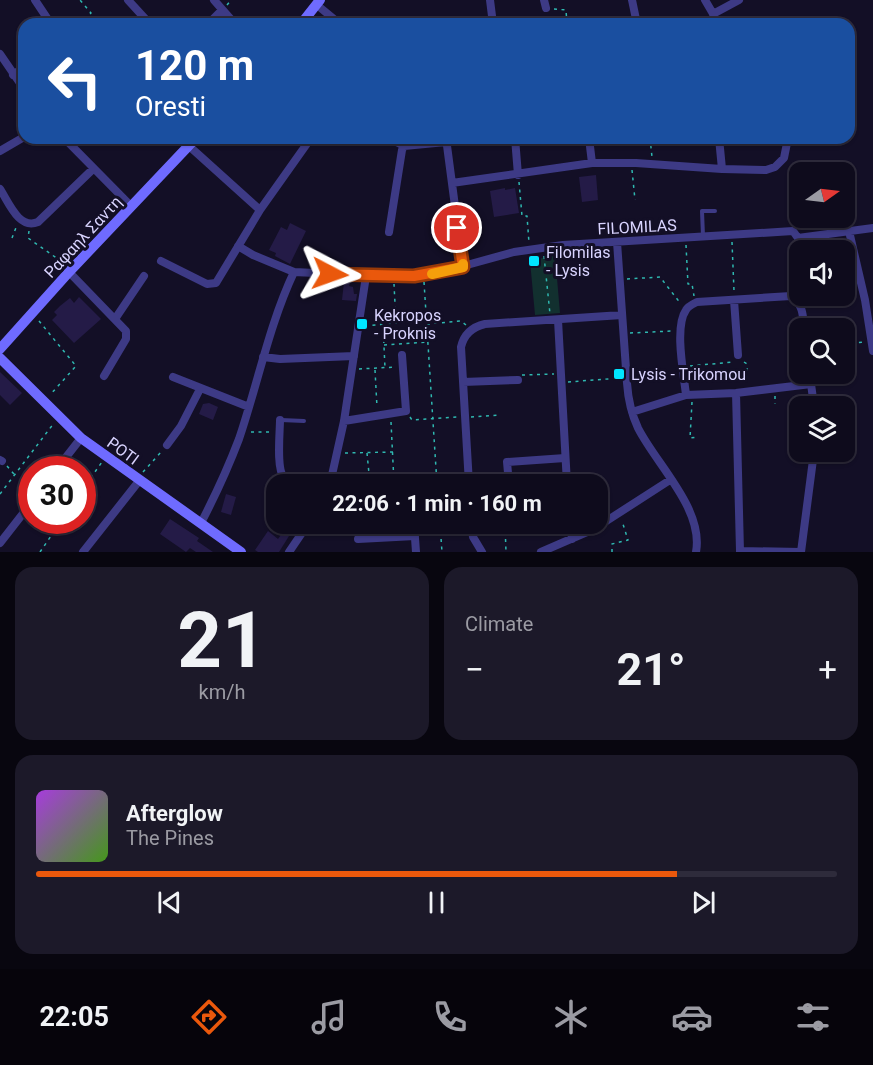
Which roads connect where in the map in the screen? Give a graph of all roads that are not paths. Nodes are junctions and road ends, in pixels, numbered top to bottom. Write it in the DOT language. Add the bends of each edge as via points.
graph roads {
  1 [pos="35,0"];
  2 [pos="128,0"];
  3 [pos="214,0"];
  4 [pos="490,0"];
  5 [pos="632,0"];
  6 [pos="705,0"];
  7 [pos="739,0"];
  8 [pos="319,2"];
  9 [pos="222,10"];
  10 [pos="713,14"];
  11 [pos="47,18"];
  12 [pos="144,18"];
  13 [pos="214,18"];
  14 [pos="229,18"];
  15 [pos="306,18"];
  16 [pos="334,18"];
  17 [pos="492,18"];
  18 [pos="636,18"];
  19 [pos="715,18"];
  20 [pos="0,54"];
  21 [pos="18,71"];
  22 [pos="13,75"];
  23 [pos="18,81"];
  24 [pos="18,140"];
  25 [pos="70,144"];
  26 [pos="191,144"];
  27 [pos="195,144"];
  28 [pos="307,144"];
  29 [pos="400,144"];
  30 [pos="418,144"];
  31 [pos="447,144"];
  32 [pos="515,144"];
  33 [pos="590,144"];
  34 [pos="720,144"];
  35 [pos="787,144"];
  36 [pos="404,146"];
  37 [pos="0,151"];
  38 [pos="592,163"];
  39 [pos="93,169"];
  40 [pos="722,169"];
  41 [pos="518,175"];
  42 [pos="452,183"];
  43 [pos="0,189"];
  44 [pos="131,206"];
  45 [pos="260,210"];
  46 [pos="715,211"];
  47 [pos="873,228"];
  48 [pos="849,231"];
  49 [pos="389,232"];
  50 [pos="703,237"];
  51 [pos="798,238"];
  52 [pos="617,242"];
  53 [pos="238,246"];
  54 [pos="161,261"];
  55 [pos="463,267"];
  56 [pos="71,270"];
  57 [pos="294,272"];
  58 [pos="144,276"];
  59 [pos="366,276"];
  60 [pos="869,298"];
  61 [pos="734,300"];
  62 [pos="622,315"];
  63 [pos="803,318"];
  64 [pos="115,319"];
  65 [pos="554,320"];
  66 [pos="0,350"];
  67 [pos="873,351"];
  68 [pos="402,354"];
  69 [pos="738,355"];
  70 [pos="354,356"];
  71 [pos="263,357"];
  72 [pos="0,358"];
  73 [pos="104,376"];
  74 [pos="173,377"];
  75 [pos="518,380"];
  76 [pos="463,382"];
  77 [pos="811,384"];
  78 [pos="200,389"];
  79 [pos="735,393"];
  80 [pos="689,395"];
  81 [pos="813,396"];
  82 [pos="249,407"];
  83 [pos="632,412"];
  84 [pos="280,420"];
  85 [pos="304,421"];
  86 [pos="344,421"];
  87 [pos="81,438"];
  88 [pos="167,445"];
  89 [pos="67,456"];
  90 [pos="565,458"];
  91 [pos="813,462"];
  92 [pos="282,474"];
  93 [pos="333,474"];
  94 [pos="468,474"];
  95 [pos="508,474"];
  96 [pos="566,474"];
  97 [pos="138,480"];
  98 [pos="670,480"];
  99 [pos="18,520"];
  100 [pos="201,523"];
  101 [pos="301,534"];
  102 [pos="473,534"];
  103 [pos="571,534"];
  104 [pos="415,536"];
  105 [pos="358,539"];
  106 [pos="572,539"];
  107 [pos="0,543"];
  108 [pos="82,552"];
  109 [pos="241,552"];
  110 [pos="289,552"];
  111 [pos="416,552"];
  112 [pos="482,552"];
  113 [pos="541,552"];
  114 [pos="696,552"];
  115 [pos="801,552"];
  1 -- 11 [label="street"];
  2 -- 12 [label="street"];
  3 -- 9 [label="street"];
  4 -- 17 [label="street"];
  5 -- 18 [label="street"];
  6 -- 10 [label="street"];
  7 -- 10 [label="street"];
  8 -- 15 [label="street"];
  8 -- 16 [label="street"];
  9 -- 13 [label="street"];
  9 -- 14 [label="street"];
  10 -- 19 [label="street"];
  20 -- 22 [label="street"];
  21 -- 22 [label="street"];
  22 -- 23 [label="street"];
  24 -- 37 [label="street"];
  25 -- 39 [label="street"];
  26 -- 44 [label="street, Ραφαηλ Σαντη"];
  27 -- 45 [label="street"];
  28 -- 45 [label="street"];
  29 -- 36 [label="street"];
  30 -- 36 [label="street"];
  31 -- 42 [label="street"];
  32 -- 41 [label="street"];
  33 -- 38 [label="street"];
  34 -- 40 [label="street"];
  35 -- 40 [label="street" via="784,158 775,167 761,171"];
  36 -- 49 [label="street"];
  38 -- 40 [label="street"];
  38 -- 41 [label="street"];
  39 -- 43 [label="street" via="38,222 29,225 19,218"];
  39 -- 44 [label="street"];
  41 -- 42 [label="street"];
  42 -- 55 [label="street"];
  44 -- 56 [label="street, Ραφαηλ Σαντη"];
  45 -- 53 [label="street"];
  46 -- 50 [label="lane" via="702,212"];
  47 -- 48 [label="street"];
  48 -- 51 [label="street"];
  48 -- 60 [label="street" via="861,283"];
  50 -- 51 [label="street, FILOMILAS" via="793,231"];
  50 -- 52 [label="street, FILOMILAS"];
  52 -- 55 [label="street, FILOMILAS" via="529,249"];
  52 -- 62 [label="street"];
  53 -- 54 [label="street" via="214,284"];
  53 -- 57 [label="street, FILOMILAS"];
  55 -- 59 [label="street, FILOMILAS" via="424,275"];
  56 -- 64 [label="street"];
  56 -- 66 [label="street, Ραφαηλ Σαντη"];
  57 -- 59 [label="street, FILOMILAS"];
  57 -- 71 [label="street"];
  58 -- 64 [label="street"];
  59 -- 70 [label="street"];
  60 -- 67 [label="street"];
  61 -- 63 [label="street" via="785,295 795,299"];
  61 -- 69 [label="street"];
  61 -- 80 [label="street" via="695,303 685,310 681,330"];
  62 -- 65 [label="street"];
  62 -- 83 [label="street"];
  64 -- 73 [label="street" via="126,331 126,339"];
  65 -- 76 [label="street" via="485,324 472,329 461,347"];
  65 -- 90 [label="street"];
  68 -- 86 [label="street" via="406,411"];
  70 -- 71 [label="street"];
  70 -- 86 [label="street"];
  71 -- 82 [label="street"];
  72 -- 87 [label="street, POTI"];
  74 -- 78 [label="street"];
  75 -- 76 [label="street"];
  76 -- 94 [label="street"];
  77 -- 79 [label="street"];
  77 -- 81 [label="street"];
  78 -- 82 [label="street"];
  78 -- 88 [label="street"];
  79 -- 80 [label="street"];
  79 -- 115 [label="street" via="740,551"];
  80 -- 83 [label="street"];
  82 -- 100 [label="street"];
  83 -- 98 [label="street"];
  84 -- 85 [label="lane"];
  84 -- 92 [label="street"];
  86 -- 93 [label="street"];
  87 -- 89 [label="street"];
  87 -- 97 [label="street, POTI"];
  90 -- 95 [label="street" via="507,462"];
  90 -- 96 [label="street"];
  91 -- 115 [label="street"];
  97 -- 100 [label="street, POTI"];
  97 -- 108 [label="street"];
  98 -- 106 [label="street"];
  98 -- 114 [label="street" via="693,519"];
  99 -- 107 [label="street"];
  100 -- 109 [label="street, POTI"];
  101 -- 110 [label="street"];
  102 -- 112 [label="street"];
  103 -- 106 [label="street"];
  104 -- 105 [label="street"];
  104 -- 111 [label="street"];
  106 -- 113 [label="street"];
}
